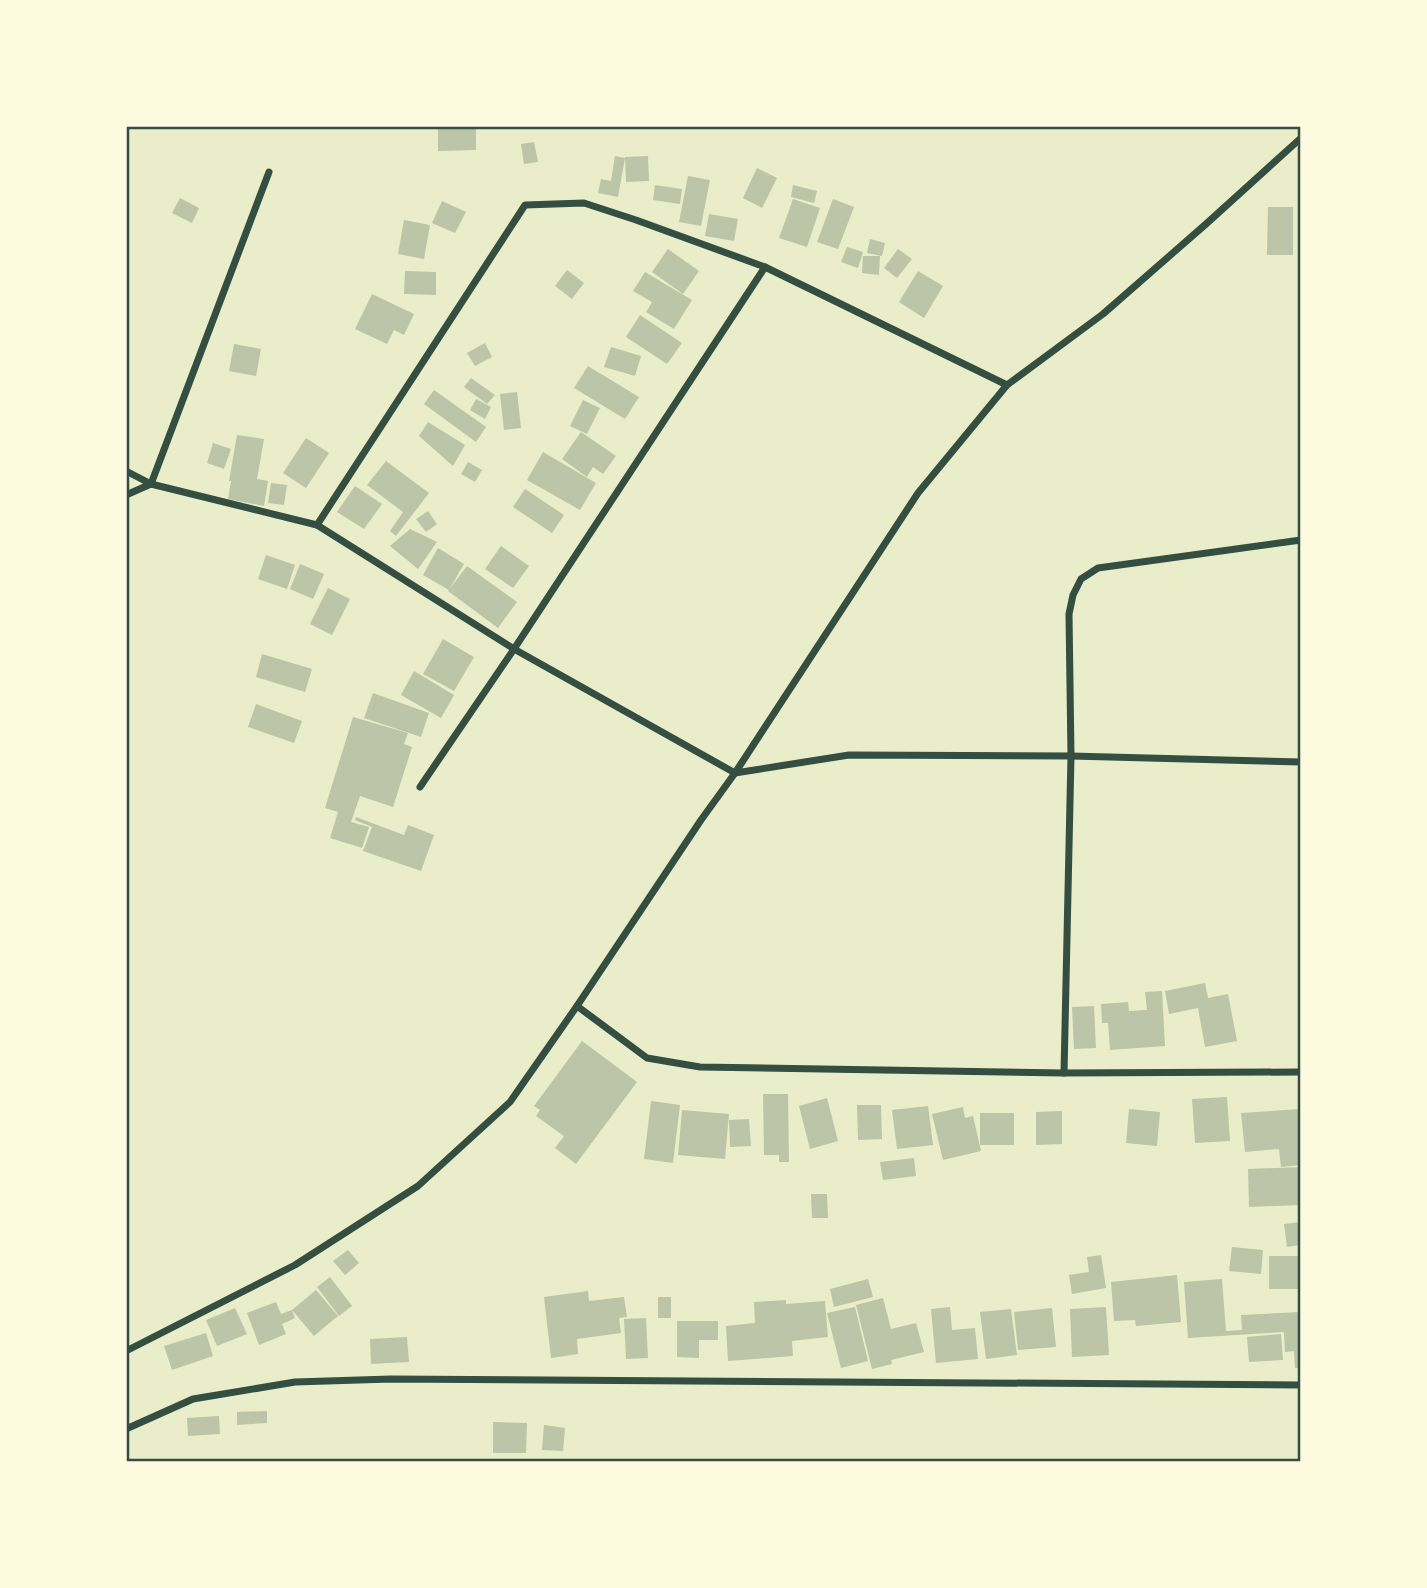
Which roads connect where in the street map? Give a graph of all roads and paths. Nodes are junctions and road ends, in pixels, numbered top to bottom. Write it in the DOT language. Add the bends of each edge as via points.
graph roads {
  1 [pos="1301,138"];
  2 [pos="269,172"];
  3 [pos="765,267"];
  4 [pos="1007,385"];
  5 [pos="126,471"];
  6 [pos="151,484"];
  7 [pos="126,495"];
  8 [pos="317,525"];
  9 [pos="1301,540"];
  10 [pos="514,649"];
  11 [pos="1071,756"];
  12 [pos="1301,762"];
  13 [pos="735,773"];
  14 [pos="420,787"];
  15 [pos="577,1006"];
  16 [pos="1301,1072"];
  17 [pos="1064,1073"];
  18 [pos="126,1351"];
  19 [pos="1301,1385"];
  20 [pos="126,1429"];
  1 -- 4 [label="street" via="1103,314"];
  2 -- 6 [label="street"];
  3 -- 4 [label="street"];
  3 -- 8 [label="street" via="584,203 525,205"];
  3 -- 10 [label="street"];
  4 -- 13 [label="street" via="918,493"];
  5 -- 6 [label="street"];
  6 -- 7 [label="street"];
  6 -- 8 [label="street"];
  8 -- 10 [label="street"];
  9 -- 11 [label="street" via="1097,568 1081,579 1069,614"];
  10 -- 13 [label="street"];
  10 -- 14 [label="street"];
  11 -- 12 [label="street"];
  11 -- 13 [label="street" via="849,755"];
  11 -- 17 [label="street"];
  13 -- 15 [label="street"];
  15 -- 17 [label="street" via="647,1058 700,1067"];
  15 -- 18 [label="street" via="510,1102 418,1186 295,1265"];
  16 -- 17 [label="street"];
  19 -- 20 [label="street" via="309,1381 193,1399"];
}
